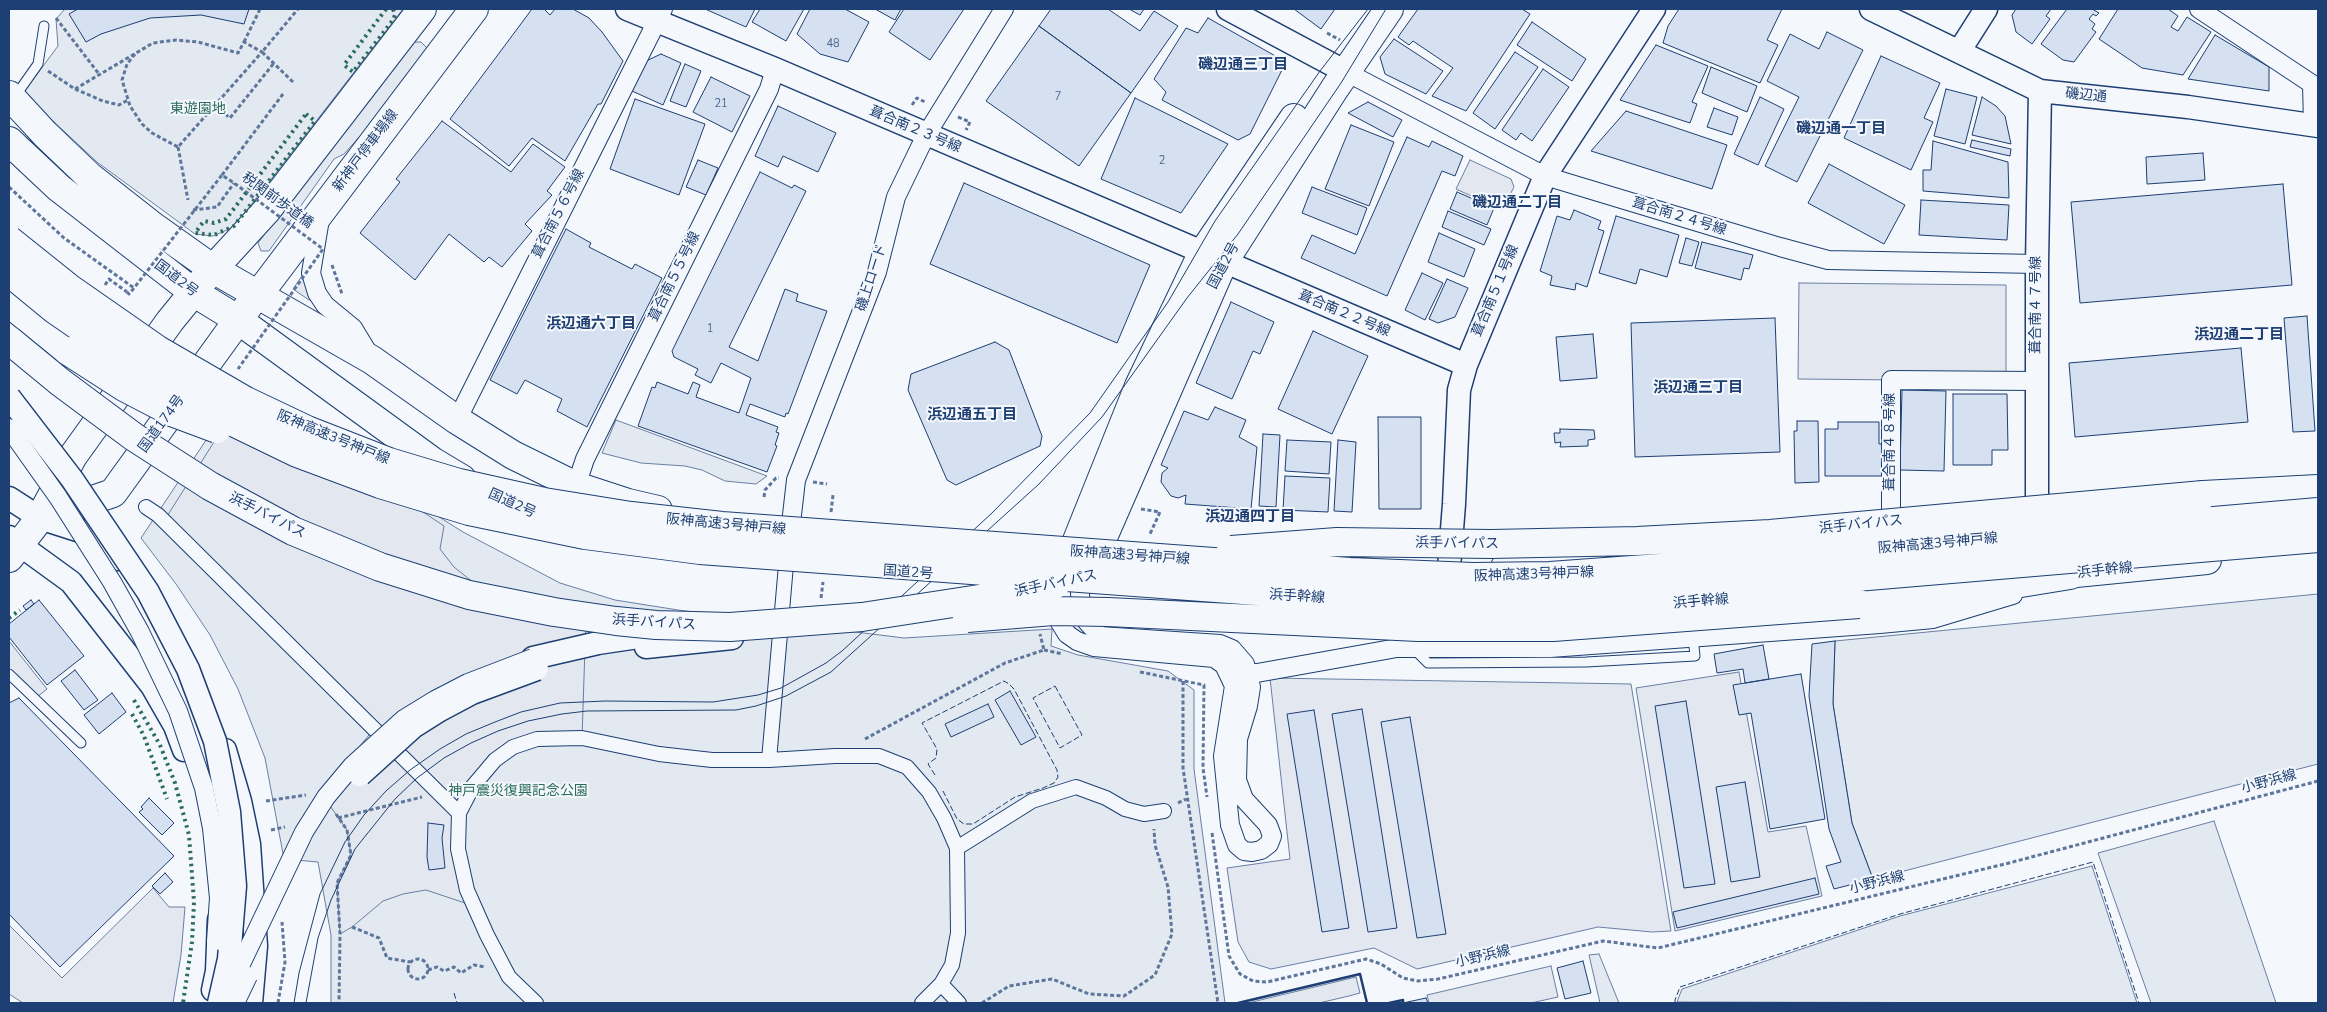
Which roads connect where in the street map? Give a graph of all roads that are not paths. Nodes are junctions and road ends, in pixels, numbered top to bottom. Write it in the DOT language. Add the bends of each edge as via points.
graph roads {
  1 [pos="464,9"];
  2 [pos="474,9"];
  3 [pos="627,9"];
  4 [pos="1004,9"];
  5 [pos="1228,9"];
  6 [pos="1368,9"];
  7 [pos="1389,9"];
  8 [pos="1654,9"];
  9 [pos="1872,9"];
  10 [pos="1986,9"];
  11 [pos="2199,9"];
  12 [pos="419,10"];
  13 [pos="659,15"];
  14 [pos="44,26"];
  15 [pos="1960,50"];
  16 [pos="1338,68"];
  17 [pos="775,69"];
  18 [pos="2040,91"];
  19 [pos="11,98"];
  20 [pos="2316,122"];
  21 [pos="926,135"];
  22 [pos="9,142"];
  23 [pos="1545,176"];
  24 [pos="322,209"];
  25 [pos="9,228"];
  26 [pos="9,240"];
  27 [pos="1212,258"];
  28 [pos="2037,264"];
  29 [pos="212,269"];
  30 [pos="9,272"];
  31 [pos="193,292"];
  32 [pos="258,295"];
  33 [pos="9,303"];
  34 [pos="104,314"];
  35 [pos="237,319"];
  36 [pos="9,340"];
  37 [pos="9,351"];
  38 [pos="372,360"];
  39 [pos="1466,365"];
  40 [pos="2037,381"];
  41 [pos="9,397"];
  42 [pos="457,420"];
  43 [pos="9,428"];
  44 [pos="297,454"];
  45 [pos="576,486"];
  46 [pos="2318,489"];
  47 [pos="9,498"];
  48 [pos="2318,503"];
  49 [pos="146,507"];
  50 [pos="2318,512"];
  51 [pos="40,518"];
  52 [pos="791,520"];
  53 [pos="2038,520"];
  54 [pos="1891,530"];
  55 [pos="2318,538"];
  56 [pos="2271,542"];
  57 [pos="1088,544"];
  58 [pos="12,547"];
  59 [pos="2318,549"];
  60 [pos="786,565"];
  61 [pos="1449,573"];
  62 [pos="2070,575"];
  63 [pos="1071,583"];
  64 [pos="1445,608"];
  65 [pos="731,632"];
  66 [pos="533,658"];
  67 [pos="1226,670"];
  68 [pos="9,674"];
  69 [pos="1248,674"];
  70 [pos="81,743"];
  71 [pos="769,760"];
  72 [pos="360,775"];
  73 [pos="1164,811"];
  74 [pos="459,813"];
  75 [pos="957,848"];
  76 [pos="941,984"];
  77 [pos="205,1003"];
  78 [pos="210,1003"];
  79 [pos="221,1003"];
  80 [pos="235,1003"];
  81 [pos="251,1003"];
  82 [pos="536,1003"];
  83 [pos="922,1003"];
  84 [pos="959,1003"];
  1 -- 12 [label="main road" via="439,23 428,22"];
  2 -- 24 [label="main road, 新神戸停車場線"];
  3 -- 13 [label="street, 葺合南２３号線"];
  4 -- 21 [label="street, 磯上ロード"];
  5 -- 16 [label="street"];
  6 -- 16 [label="main road, 国道2号"];
  7 -- 16 [label="main road, 国道2号"];
  8 -- 23 [label="street, 葺合南５１号線"];
  9 -- 15 [label="street, 磯辺通"];
  10 -- 15 [label="street"];
  11 -- 20 [label="street" via="2312,84"];
  12 -- 29 [label="main road" via="267,210"];
  13 -- 17 [label="street, 葺合南２３号線"];
  13 -- 42 [label="street, 葺合南５６号線"];
  14 -- 19 [label="lane" via="38,64"];
  15 -- 18 [label="street, 磯辺通"];
  16 -- 23 [label="street, 葺合南２４号線"];
  16 -- 27 [label="main road, 国道2号"];
  17 -- 21 [label="street, 葺合南２３号線"];
  17 -- 45 [label="street, 葺合南５５号線" via="769,89 585,459"];
  18 -- 20 [label="street, 磯辺通"];
  18 -- 28 [label="street, 葺合南４７号線"];
  19 -- 29 [label="main road, 国道2号" via="89,176"];
  21 -- 27 [label="street, 葺合南２３号線"];
  21 -- 52 [label="street, 磯上ロード" via="896,197 877,272 796,480"];
  22 -- 31 [label="main road, 国道2号" via="59,188"];
  23 -- 28 [label="street, 葺合南２４号線" via="1828,260"];
  23 -- 39 [label="street, 葺合南５１号線"];
  24 -- 32 [label="main road, 新神戸停車場線"];
  24 -- 38 [label="street" via="311,273 317,293 325,305 353,328"];
  25 -- 34 [label="main road, bridge"];
  26 -- 34 [label="main road, 阪神高速3号神戸線, bridge"];
  27 -- 39 [label="street, 葺合南２２号線"];
  27 -- 57 [label="main road, 国道2号"];
  28 -- 40 [label="street, 葺合南４７号線"];
  29 -- 31 [label="main road"];
  29 -- 32 [label="main road, 国道2号"];
  30 -- 44 [label="main road, 阪神高速3号神戸線, bridge" via="68,320 142,370"];
  31 -- 35 [label="main road, 国道2号"];
  31 -- 51 [label="main road" via="72,456"];
  32 -- 35 [label="main road, 国道174号"];
  32 -- 38 [label="main road, 国道2号"];
  33 -- 44 [label="main road, bridge" via="68,351 124,387 174,413 226,433"];
  34 -- 50 [label="main road, 阪神高速3号神戸線, bridge" via="246,401 307,430 389,462 460,483 544,502 722,526 1350,572 1473,578 1715,564"];
  35 -- 51 [label="main road, 国道174号" via="113,492"];
  35 -- 60 [label="main road, 国道2号" via="432,462 493,496 544,518 601,536 675,551"];
  36 -- 65 [label="main road, 浜手バイパス, bridge" via="134,438 210,486 293,531 380,567 469,595 554,612"];
  37 -- 65 [label="main road, 浜手バイパス" via="130,445 205,493 289,539 368,571 466,602 553,620 656,635"];
  38 -- 42 [label="main road, 国道2号"];
  39 -- 61 [label="street, 葺合南５１号線" via="1459,390"];
  40 -- 53 [label="street, 葺合南４７号線"];
  40 -- 54 [label="street, 葺合南４８号線" via="1891,380"];
  41 -- 79 [label="street, bridge" via="72,479 148,592 188,669 216,741 229,812 235,886 229,959"];
  42 -- 45 [label="main road, 国道2号" via="514,455"];
  43 -- 77 [label="street, bridge" via="112,582 162,676 192,749 212,828 219,898 216,940"];
  44 -- 56 [label="main road, 阪神高速3号神戸線, bridge" via="469,511 585,536 700,550 1379,600 1572,600"];
  45 -- 52 [label="main road, 国道2号" via="664,511"];
  46 -- 65 [label="main road, 浜手バイパス, bridge" via="2203,495 1770,534 1491,544 1337,542 1228,550 1130,567 1018,593 891,613"];
  47 -- 51 [label="street"];
  48 -- 53 [label="main road"];
  49 -- 74 [label="street" via="158,515"];
  51 -- 58 [label="main road"];
  51 -- 81 [label="street" via="96,536 117,556 170,640 212,720 228,759 249,844 256,946"];
  52 -- 57 [label="main road, 国道2号"];
  52 -- 60 [label="street, 磯上ロード"];
  53 -- 54 [label="main road"];
  54 -- 61 [label="main road" via="1705,544"];
  55 -- 56 [label="main road, 阪神高速3号神戸線, bridge"];
  56 -- 59 [label="main road, bridge"];
  57 -- 61 [label="main road"];
  57 -- 63 [label="main road, 国道2号"];
  58 -- 78 [label="street" via="71,582 152,686 175,726 204,815 213,863 220,923 217,971"];
  59 -- 62 [label="main road, 浜手幹線"];
  60 -- 63 [label="main road, 国道2号"];
  60 -- 71 [label="street"];
  61 -- 64 [label="street, 葺合南５１号線"];
  62 -- 64 [label="main road, 浜手幹線" via="1593,611"];
  62 -- 65 [label="main road, 浜手バイパス, bridge" via="1948,595 1553,628 1418,627 1053,611 808,634"];
  62 -- 69 [label="street" via="1933,619 1550,648 1396,648"];
  63 -- 64 [label="main road, 浜手幹線"];
  63 -- 67 [label="street" via="1055,602 1059,621 1067,634 1077,641 1094,647 1214,658"];
  63 -- 69 [label="street" via="1080,593 1081,608 1087,622 1100,636 1220,644 1232,649 1245,664"];
  65 -- 66 [label="street, bridge" via="608,641"];
  65 -- 72 [label="street, bridge" via="601,653 537,668 505,680 440,710 413,727"];
  66 -- 79 [label="street, bridge" via="468,683 435,700 404,719 352,766 326,796 304,832"];
  67 -- 69 [label="street"];
  67 -- 69 [label="street" via="1234,686 1223,756 1230,825 1237,845 1252,852 1269,844 1272,836 1268,824 1244,799 1237,780 1238,740 1251,687"];
  68 -- 70 [label="lane"];
  71 -- 74 [label="street" via="712,760 659,754 582,738 537,738 513,746 496,760 473,786"];
  71 -- 75 [label="street" via="879,756 907,767 929,792"];
  72 -- 80 [label="street, bridge" via="336,802 314,838"];
  73 -- 75 [label="street" via="1144,814 1076,787 1032,801"];
  74 -- 82 [label="street" via="458,850 467,890 509,977"];
  75 -- 76 [label="street" via="958,932 952,965"];
  76 -- 83 [label="street"];
  76 -- 84 [label="street"];
}
